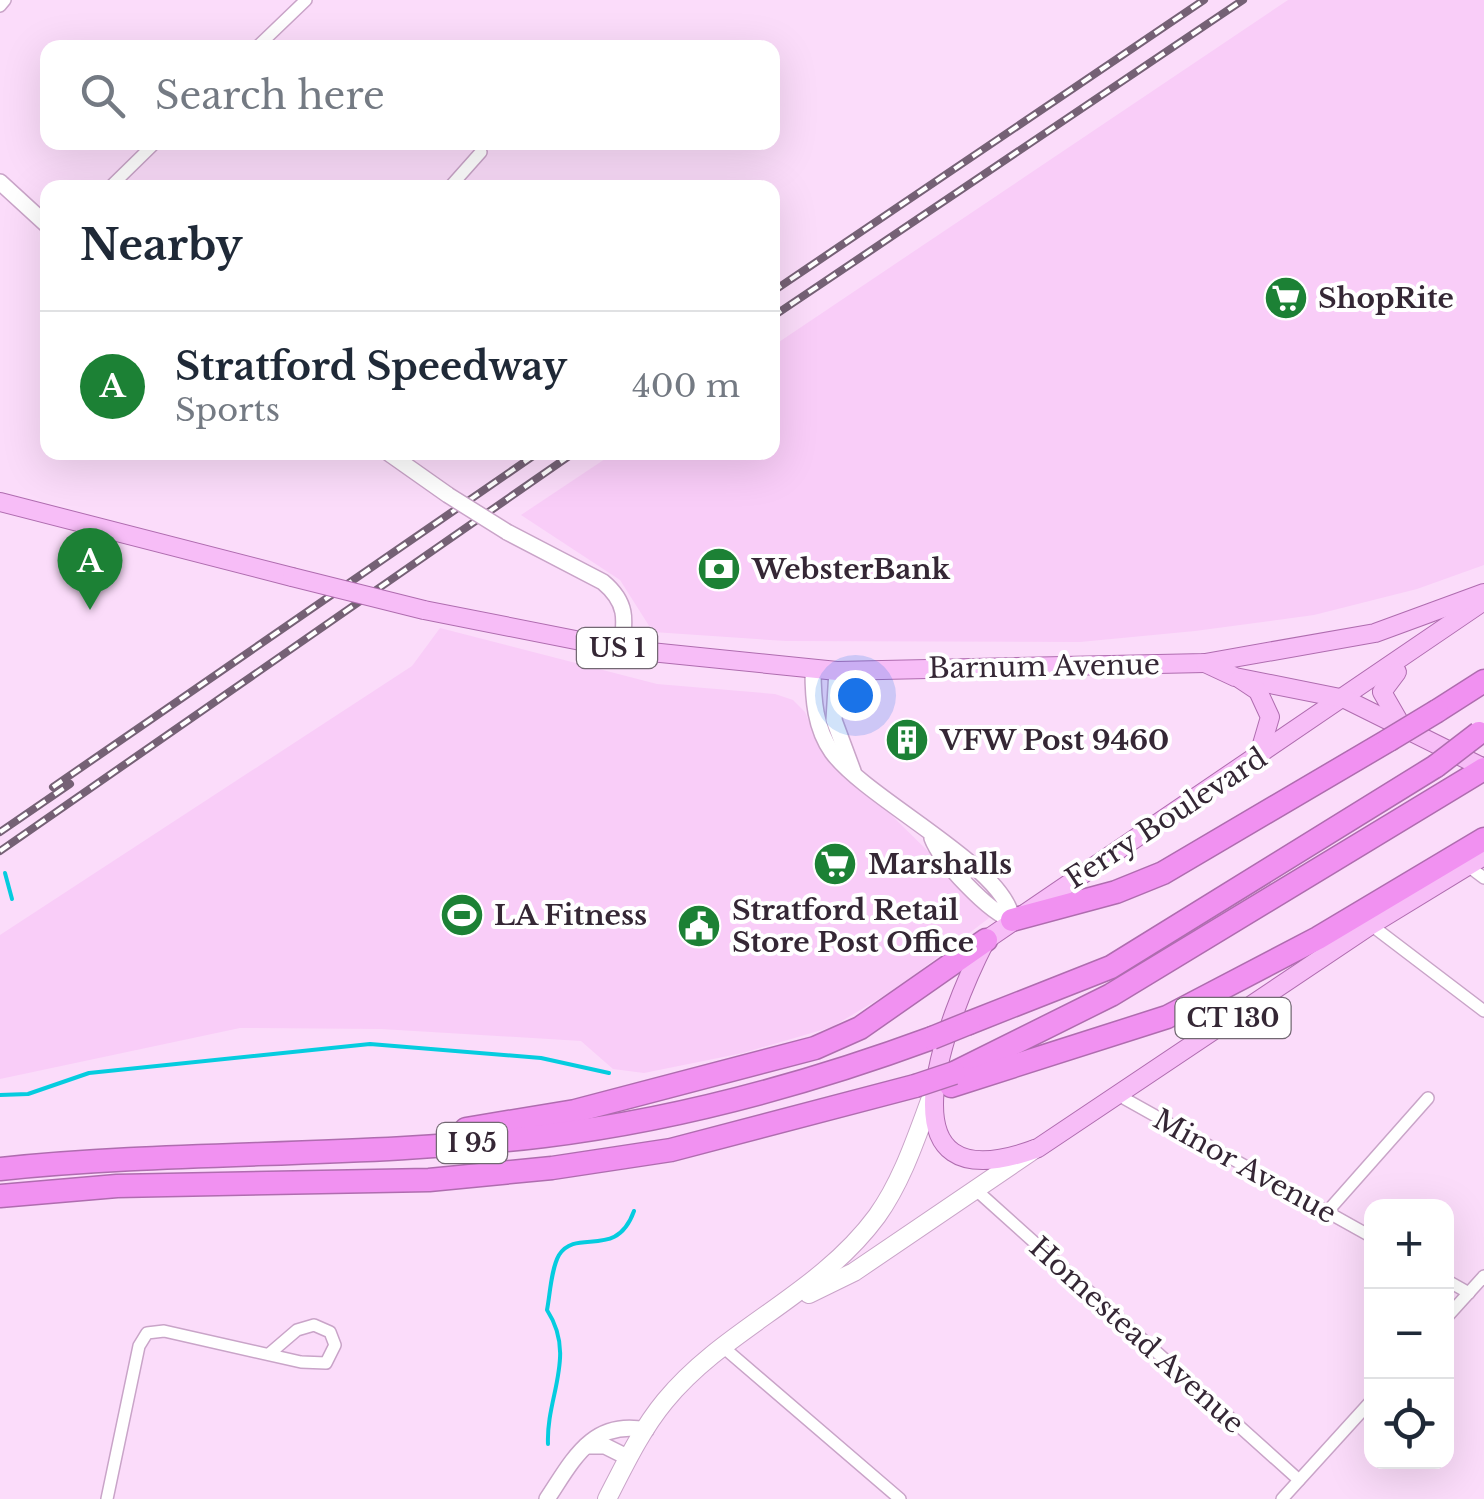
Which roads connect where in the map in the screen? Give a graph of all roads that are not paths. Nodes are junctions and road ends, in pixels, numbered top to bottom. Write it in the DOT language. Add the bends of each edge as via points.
graph roads {
  1 [pos="5,0"];
  2 [pos="306,0"];
  3 [pos="0,6"];
  4 [pos="264,40"];
  5 [pos="148,150"];
  6 [pos="482,152"];
  7 [pos="117,180"];
  8 [pos="456,180"];
  9 [pos="0,182"];
  10 [pos="40,219"];
  11 [pos="398,460"];
  12 [pos="0,502"];
  13 [pos="1481,601"];
  14 [pos="622,648"];
  15 [pos="1205,663"];
  16 [pos="813,670"];
  17 [pos="837,671"];
  18 [pos="1236,676"];
  19 [pos="1484,681"];
  20 [pos="1345,699"];
  21 [pos="1481,731"];
  22 [pos="1395,733"];
  23 [pos="1258,758"];
  24 [pos="853,770"];
  25 [pos="1478,773"];
  26 [pos="1484,839"];
  27 [pos="1476,861"];
  28 [pos="1484,878"];
  29 [pos="1012,920"];
  30 [pos="1371,925"];
  31 [pos="986,940"];
  32 [pos="1484,1011"];
  33 [pos="932,1088"];
  34 [pos="1118,1095"];
  35 [pos="1428,1098"];
  36 [pos="1038,1148"];
  37 [pos="274,1151"];
  38 [pos="0,1168"];
  39 [pos="974,1190"];
  40 [pos="0,1196"];
  41 [pos="1327,1212"];
  42 [pos="1364,1233"];
  43 [pos="1484,1276"];
  44 [pos="1454,1285"];
  45 [pos="1469,1293"];
  46 [pos="786,1305"];
  47 [pos="1454,1309"];
  48 [pos="722,1348"];
  49 [pos="270,1354"];
  50 [pos="1364,1409"];
  51 [pos="646,1430"];
  52 [pos="586,1446"];
  53 [pos="628,1458"];
  54 [pos="1299,1480"];
  55 [pos="106,1499"];
  56 [pos="547,1499"];
  57 [pos="607,1499"];
  58 [pos="900,1499"];
  59 [pos="1282,1499"];
  1 -- 3 [label="street"];
  2 -- 4 [label="street"];
  5 -- 7 [label="street"];
  6 -- 8 [label="street"];
  9 -- 10 [label="street"];
  11 -- 14 [label="street, bridge" via="507,532 603,582 624,611"];
  12 -- 14 [label="main road, Barnum Avenue / US 1, bridge" via="424,610"];
  13 -- 15 [label="main road, Barnum Avenue / US 1" via="1375,634"];
  13 -- 20 [label="main road, Ferry Boulevard / CT 130"];
  13 -- 22 [label="main road" via="1458,632 1386,684 1383,700"];
  14 -- 16 [label="main road, Barnum Avenue / US 1"];
  15 -- 17 [label="main road, Barnum Avenue / US 1"];
  15 -- 18 [label="main road, Barnum Avenue / US 1"];
  16 -- 17 [label="main road, Barnum Avenue / US 1"];
  16 -- 24 [label="street" via="824,737"];
  17 -- 24 [label="street" via="834,720"];
  18 -- 20 [label="main road, Barnum Avenue / US 1"];
  18 -- 23 [label="main road" via="1258,691 1268,709 1270,728"];
  19 -- 22 [label="highway, bridge"];
  20 -- 22 [label="main road, Barnum Avenue / US 1"];
  20 -- 23 [label="main road, Ferry Boulevard / CT 130"];
  21 -- 37 [label="highway, I 95, bridge" via="1436,766 1111,967 851,1067 662,1116 545,1136"];
  22 -- 25 [label="main road, Barnum Avenue / US 1"];
  22 -- 29 [label="highway" via="1153,878"];
  23 -- 29 [label="main road, Ferry Boulevard / CT 130"];
  24 -- 29 [label="street" via="988,880 1011,905"];
  25 -- 33 [label="highway, I 95" via="1110,995"];
  26 -- 33 [label="highway" via="1318,938 1167,1017"];
  27 -- 28 [label="street"];
  27 -- 30 [label="main road, Ferry Boulevard / CT 130"];
  29 -- 31 [label="main road, Ferry Boulevard / CT 130"];
  30 -- 32 [label="street"];
  30 -- 34 [label="main road, Ferry Boulevard / CT 130"];
  31 -- 33 [label="main road, Ferry Boulevard / CT 130" via="955,1008"];
  31 -- 37 [label="highway" via="860,1028 815,1048 574,1111"];
  33 -- 36 [label="main road, Ferry Boulevard" via="937,1130 962,1156 1000,1161"];
  33 -- 40 [label="highway, I 95" via="672,1150 466,1176"];
  33 -- 46 [label="main road, Ferry Boulevard / CT 130" via="877,1215"];
  34 -- 36 [label="main road, Ferry Boulevard / CT 130"];
  34 -- 41 [label="street, Minor Avenue"];
  35 -- 41 [label="street"];
  36 -- 39 [label="main road, Ferry Boulevard / CT 130"];
  37 -- 38 [label="highway, I 95"];
  39 -- 46 [label="main road, Ferry Boulevard / CT 130" via="854,1272"];
  39 -- 54 [label="street, Homestead Avenue"];
  41 -- 42 [label="street, Minor Avenue"];
  43 -- 45 [label="street"];
  44 -- 45 [label="street"];
  45 -- 47 [label="street"];
  46 -- 48 [label="main road, Ferry Boulevard / CT 130"];
  48 -- 51 [label="main road, Ferry Boulevard / CT 130" via="665,1401"];
  48 -- 58 [label="street"];
  49 -- 49 [label="street" via="326,1362 334,1345 330,1332 314,1325 297,1330"];
  49 -- 55 [label="street" via="147,1333"];
  50 -- 54 [label="street"];
  51 -- 52 [label="street" via="612,1428"];
  51 -- 53 [label="main road, Ferry Boulevard / CT 130"];
  52 -- 53 [label="street" via="606,1446"];
  52 -- 56 [label="street"];
  53 -- 57 [label="main road, Ferry Boulevard / CT 130"];
  54 -- 59 [label="street"];
}
